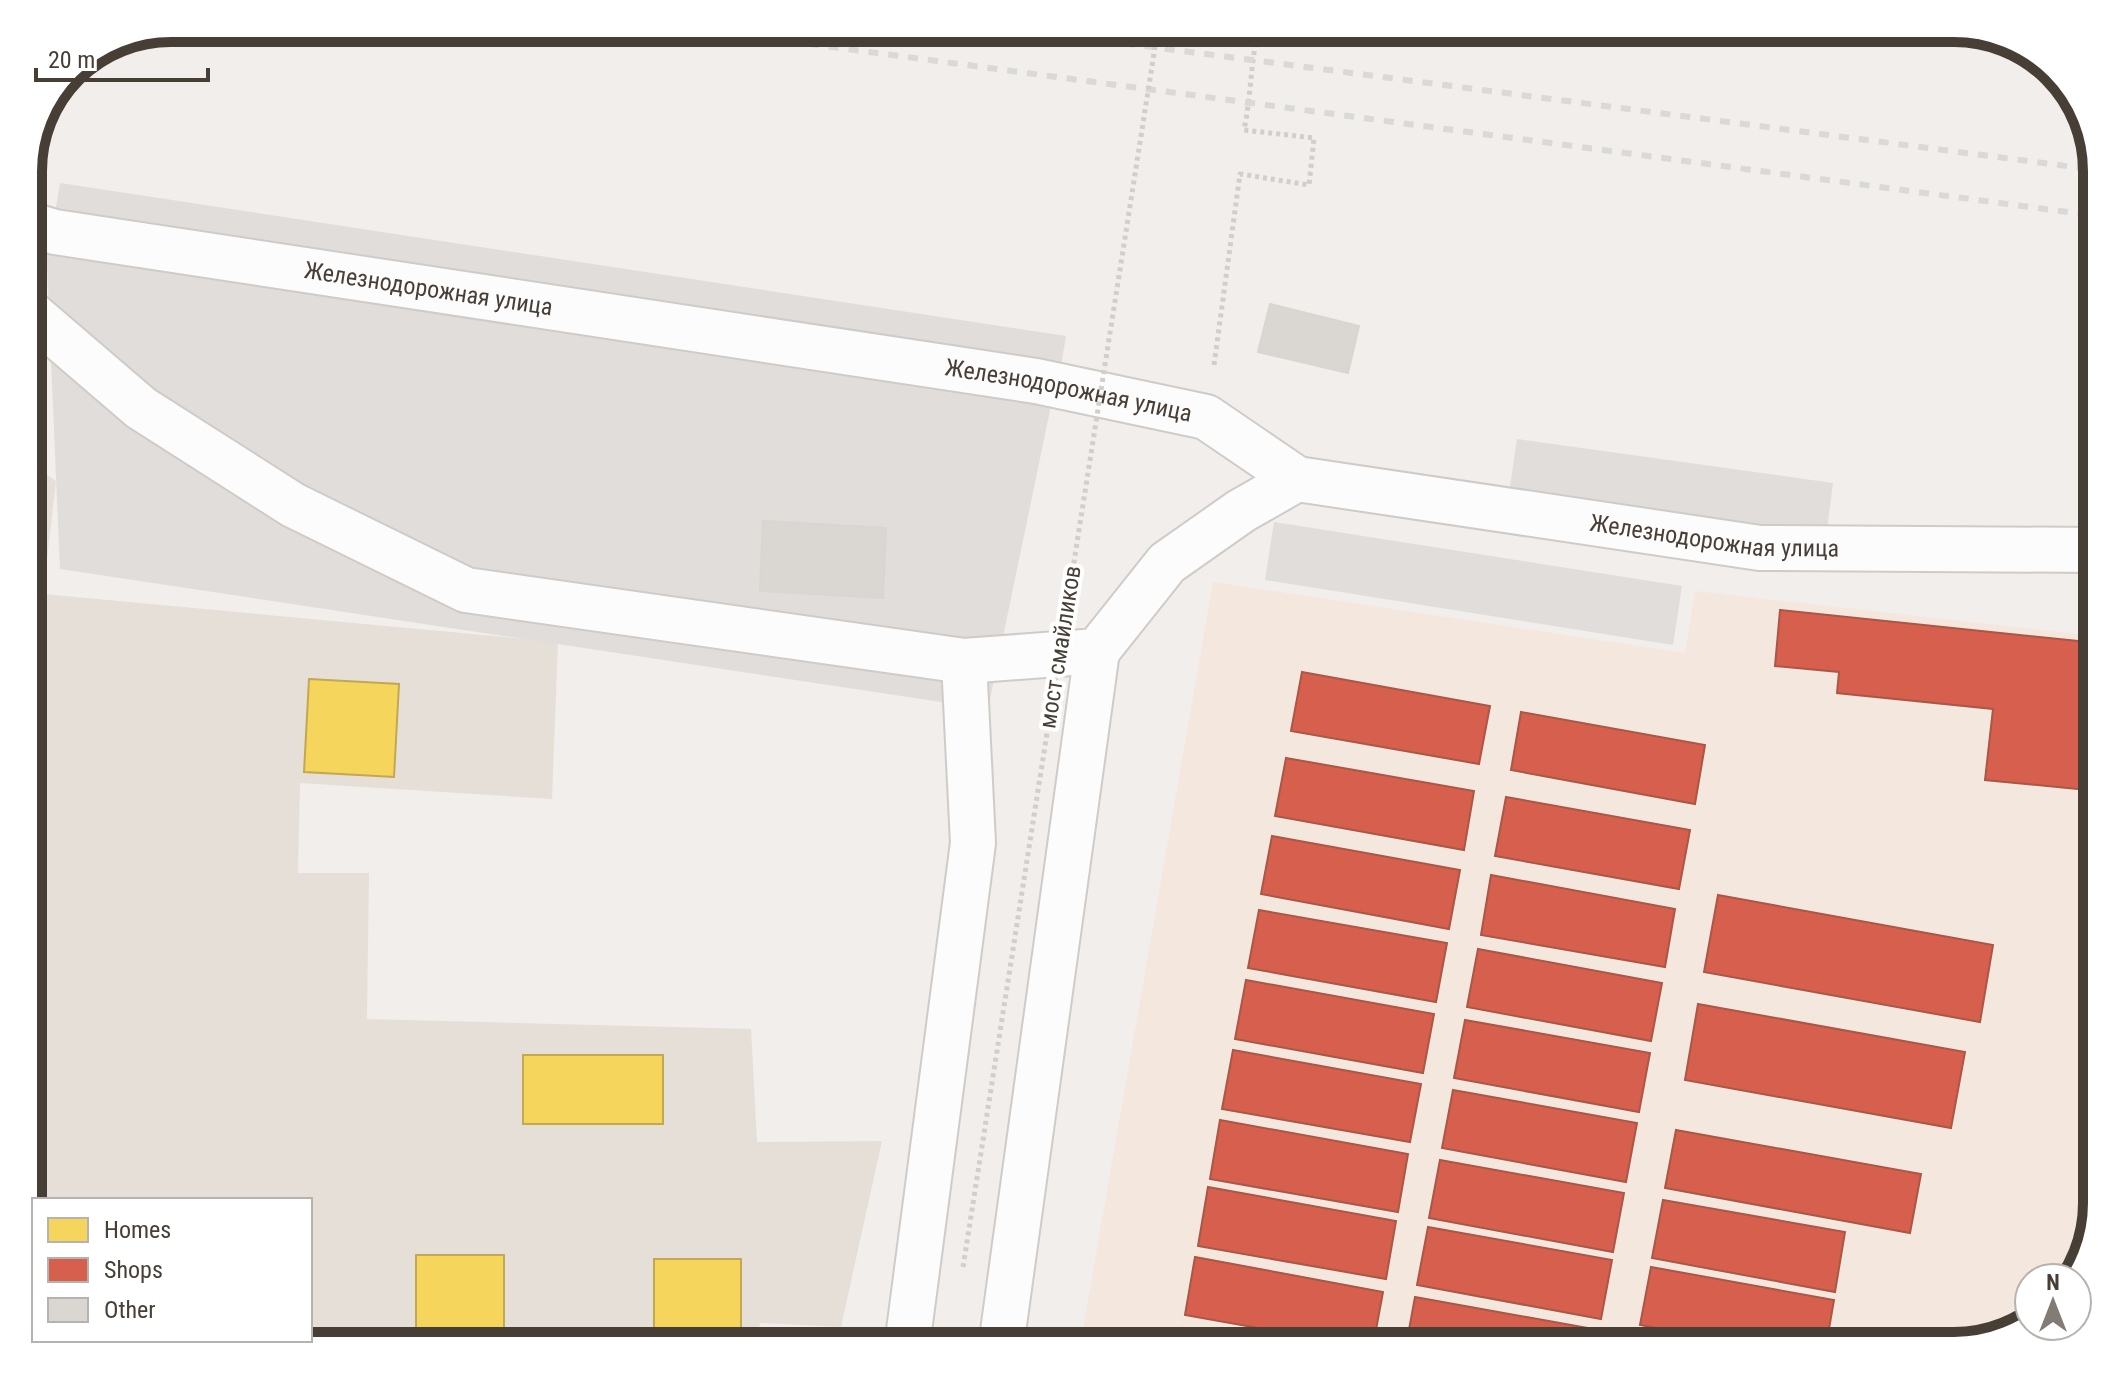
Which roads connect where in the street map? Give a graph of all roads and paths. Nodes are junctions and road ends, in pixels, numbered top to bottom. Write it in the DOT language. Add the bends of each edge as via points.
graph roads {
  1 [pos="1156,42"];
  2 [pos="1255,42"];
  3 [pos="42,228"];
  4 [pos="42,323"];
  5 [pos="1206,417"];
  6 [pos="1297,479"];
  7 [pos="2083,550"];
  8 [pos="1097,651"];
  9 [pos="964,661"];
  10 [pos="963,1267"];
  11 [pos="909,1332"];
  12 [pos="1003,1332"];
  1 -- 10 [label="path, мост смайликов, bridge"];
  2 -- 5 [label="path" via="1244,130 1314,138 1309,185 1240,174"];
  3 -- 5 [label="street, Железнодорожная улица" via="1036,381"];
  4 -- 9 [label="street" via="141,408 293,505 466,590"];
  5 -- 6 [label="street, Железнодорожная улица"];
  6 -- 7 [label="street, Железнодорожная улица" via="1760,548"];
  6 -- 8 [label="street" via="1167,563"];
  8 -- 9 [label="street"];
  8 -- 12 [label="street"];
  9 -- 11 [label="street" via="973,843"];
}
